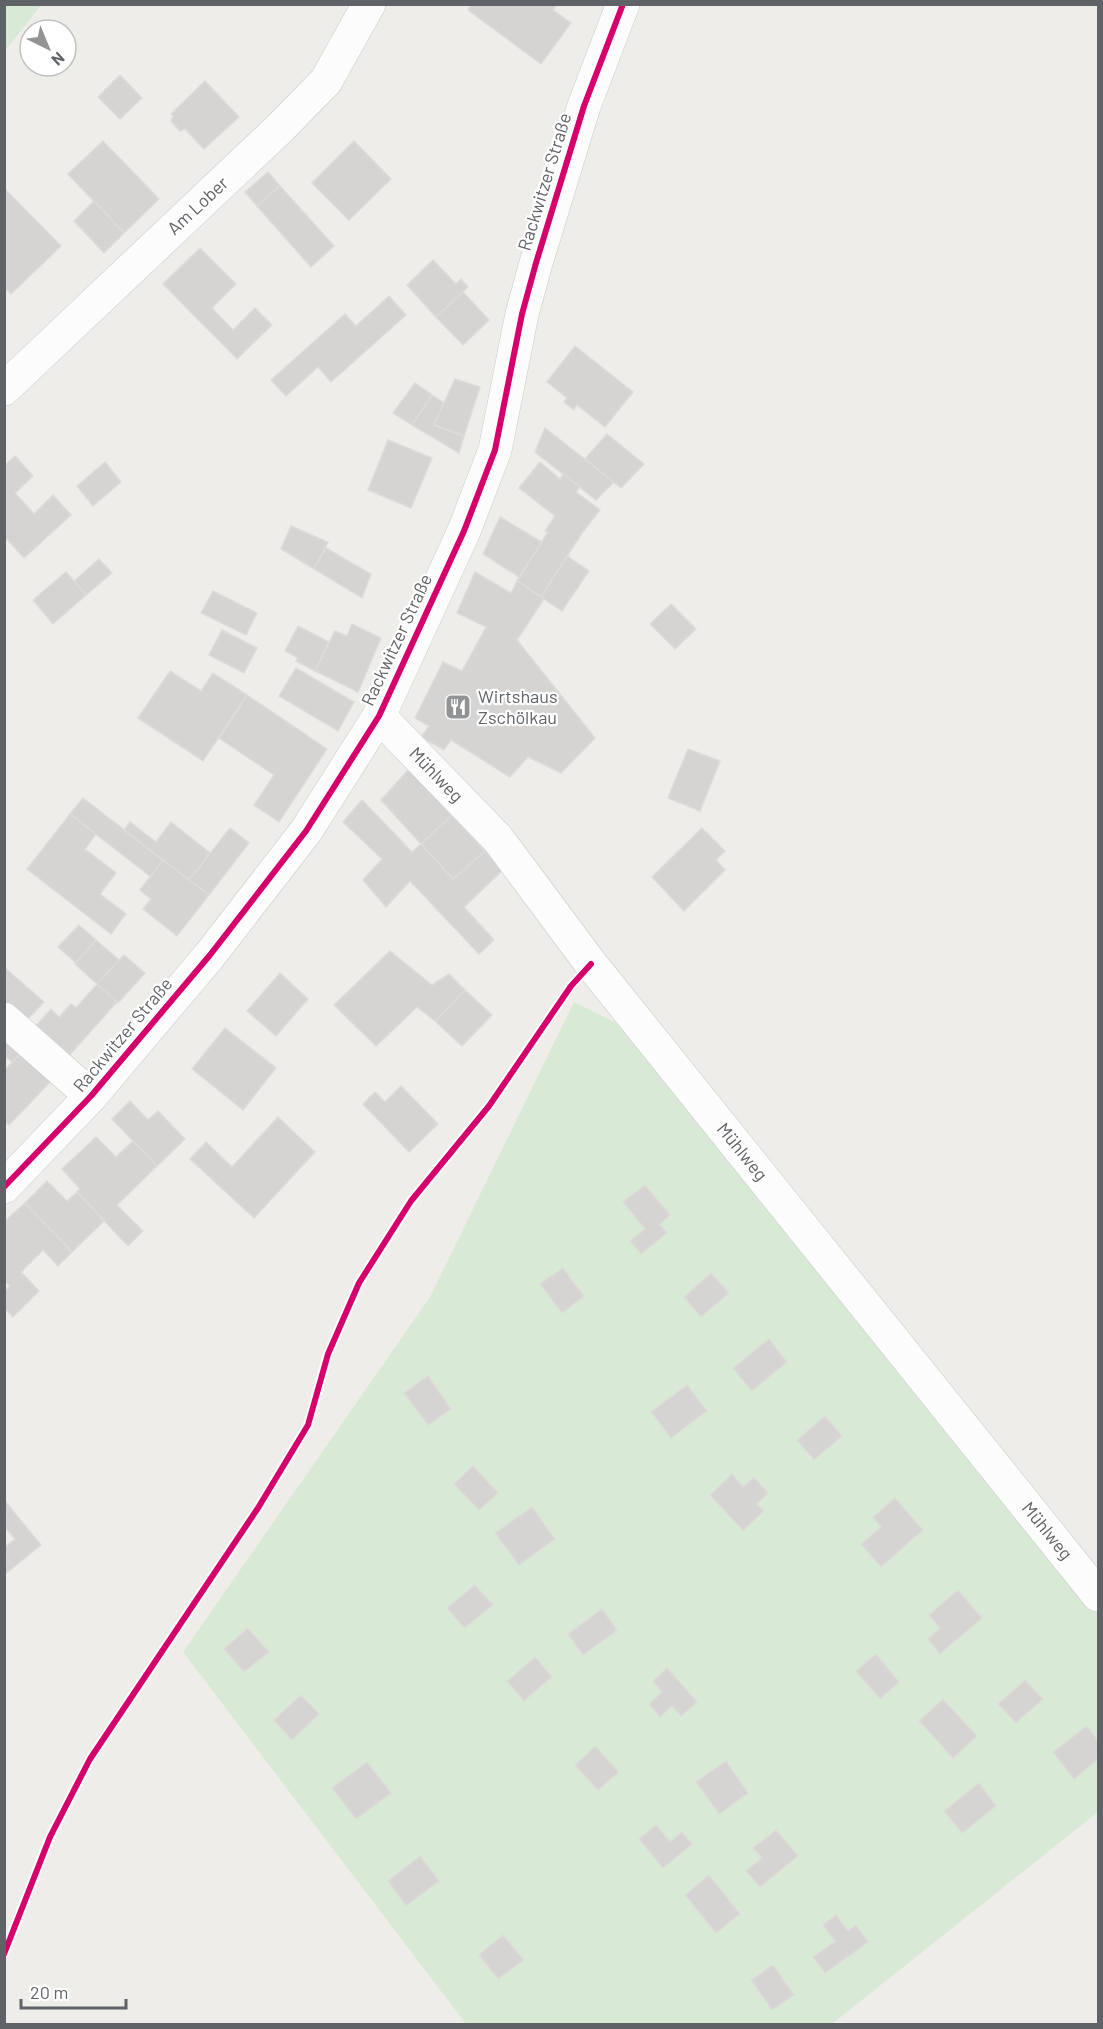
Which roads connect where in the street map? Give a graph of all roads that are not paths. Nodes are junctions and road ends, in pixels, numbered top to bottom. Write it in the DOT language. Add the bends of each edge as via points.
graph roads {
  1 [pos="369,4"];
  2 [pos="623,4"];
  3 [pos="4,389"];
  4 [pos="378,716"];
  5 [pos="4,1019"];
  6 [pos="91,1096"];
  7 [pos="4,1187"];
  8 [pos="1098,1595"];
  1 -- 3 [label="street, Am Lober" via="326,81"];
  2 -- 4 [label="street, Rackwitzer Straße" via="584,106 536,263 495,450 464,531"];
  4 -- 6 [label="street, Rackwitzer Straße" via="306,831 210,955"];
  4 -- 8 [label="street, Mühlweg" via="498,839 598,973"];
  5 -- 6 [label="street"];
  6 -- 7 [label="street, Rackwitzer Straße"];
}
